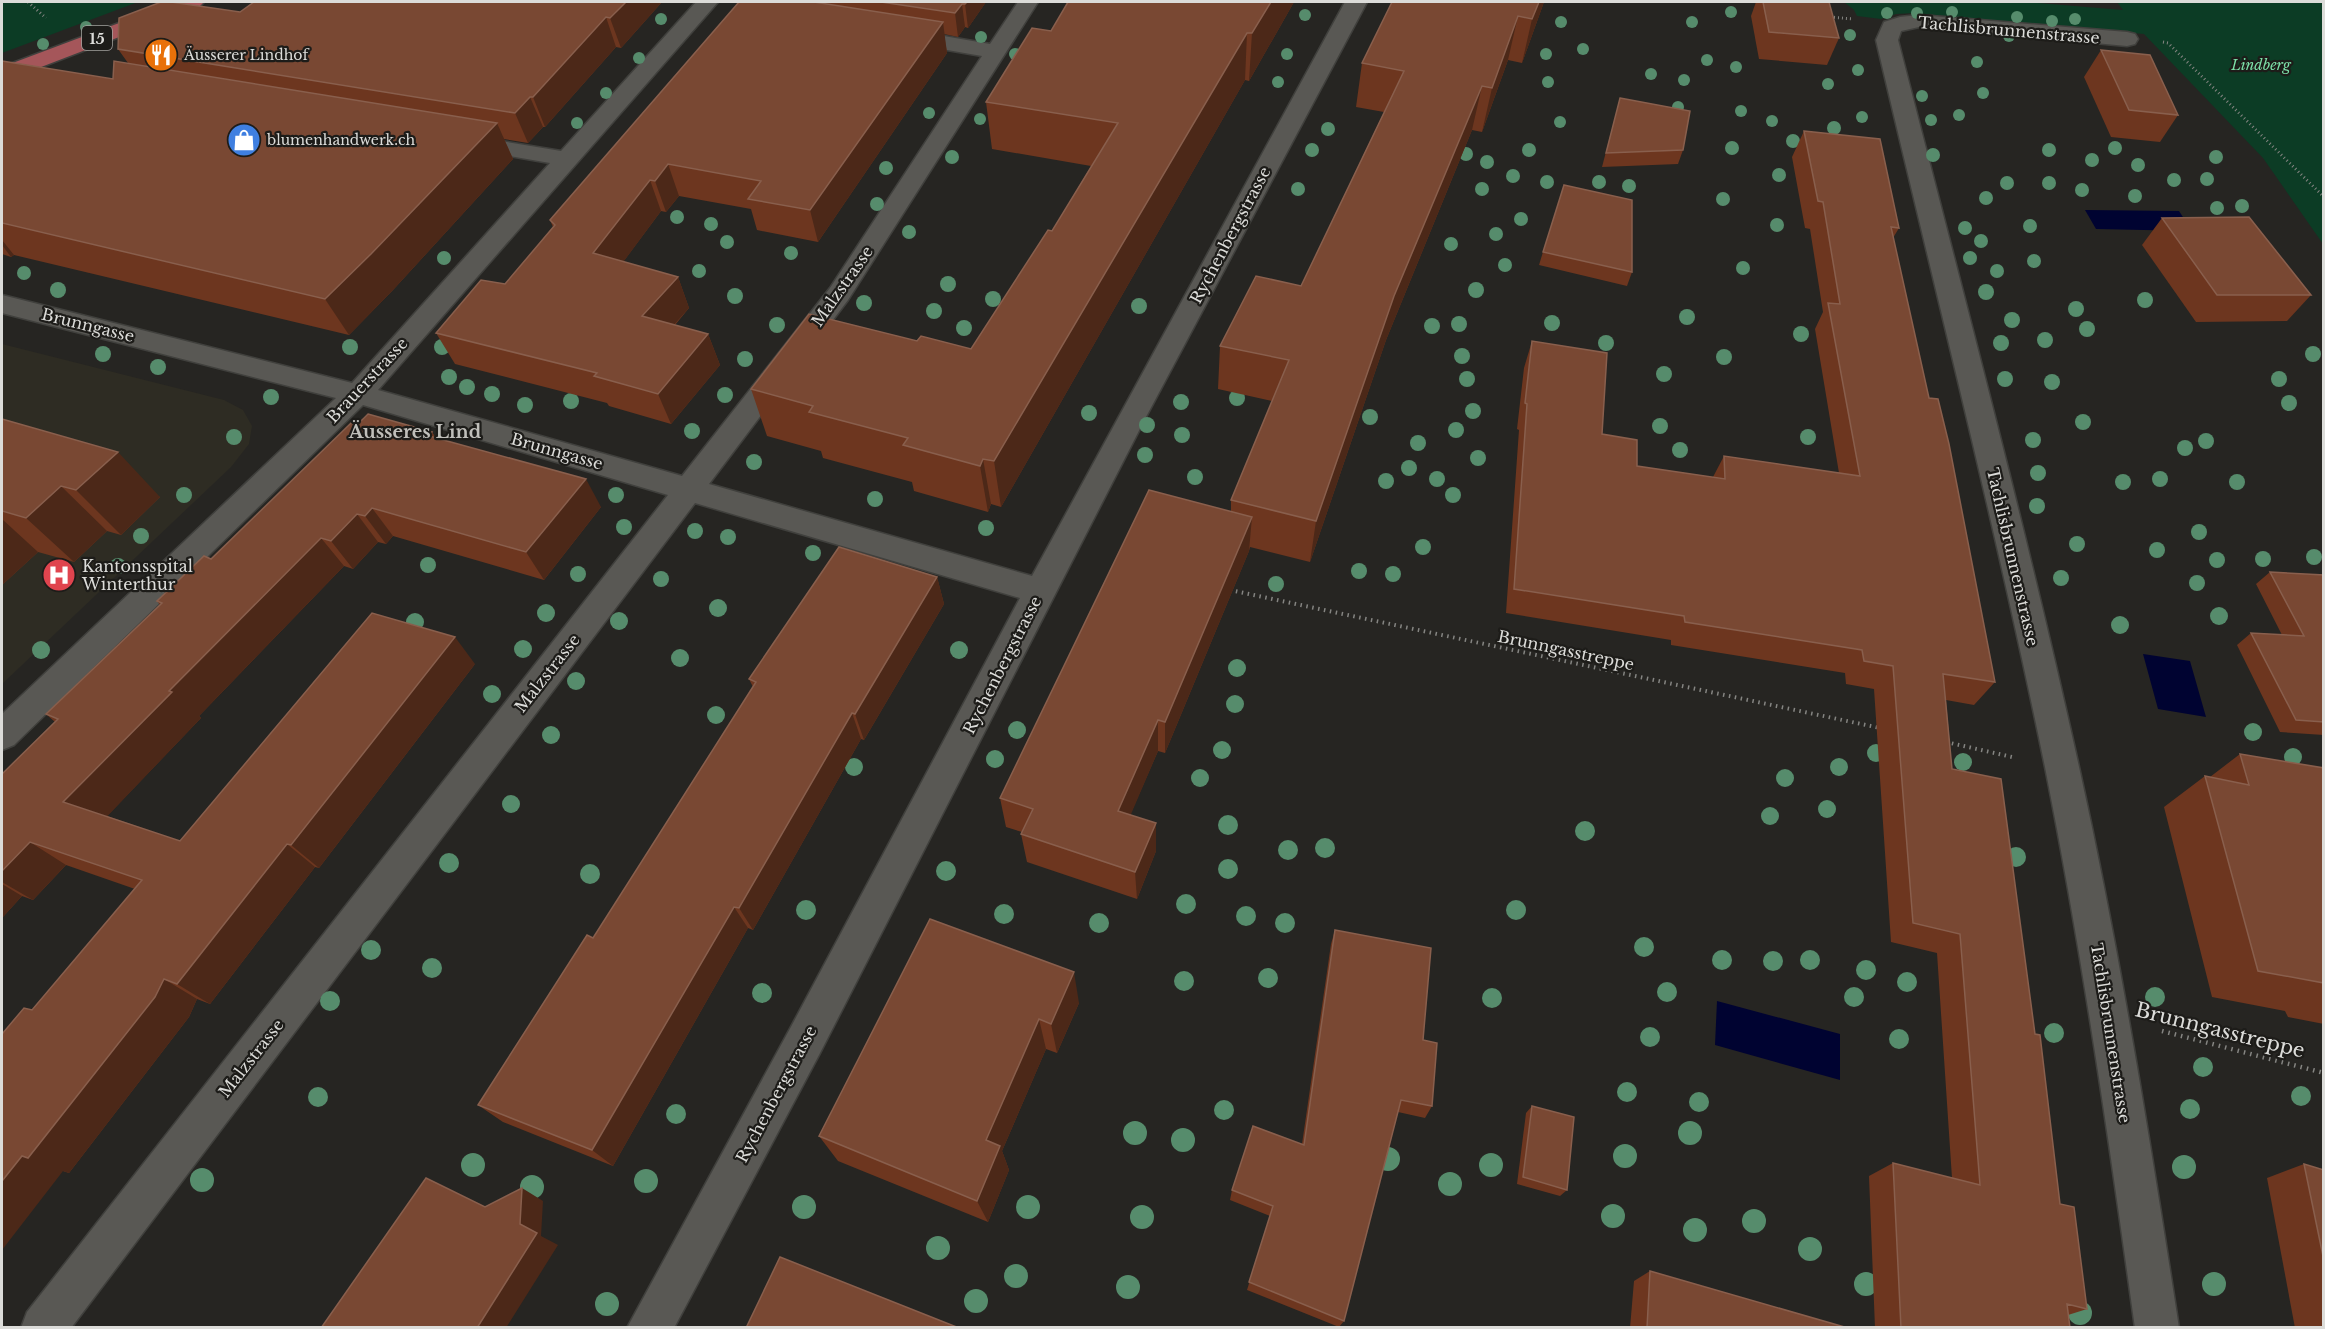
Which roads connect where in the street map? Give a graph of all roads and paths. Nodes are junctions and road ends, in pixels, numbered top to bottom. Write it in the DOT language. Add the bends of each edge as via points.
graph roads {
  1 [pos="193,2"];
  2 [pos="1028,2"];
  3 [pos="1356,2"];
  4 [pos="707,3"];
  5 [pos="1825,15"];
  6 [pos="1859,20"];
  7 [pos="878,32"];
  8 [pos="2127,39"];
  9 [pos="996,52"];
  10 [pos="30,64"];
  11 [pos="2,75"];
  12 [pos="60,75"];
  13 [pos="440,138"];
  14 [pos="568,159"];
  15 [pos="2324,197"];
  16 [pos="2,304"];
  17 [pos="358,394"];
  18 [pos="688,489"];
  19 [pos="1220,588"];
  20 [pos="1040,591"];
  21 [pos="1885,730"];
  22 [pos="2,735"];
  23 [pos="1943,742"];
  24 [pos="2013,757"];
  25 [pos="2109,1017"];
  26 [pos="2324,1072"];
  27 [pos="43,1328"];
  28 [pos="649,1328"];
  29 [pos="2157,1328"];
  1 -- 10 [label="main road, 15"];
  2 -- 9 [label="street, Malzstrasse"];
  3 -- 20 [label="street, Rychenbergstrasse"];
  4 -- 14 [label="street, Brauerstrasse"];
  5 -- 6 [label="path"];
  7 -- 9 [label="street"];
  8 -- 15 [label="path" via="2168,43"];
  8 -- 25 [label="street, Tachlisbrunnenstrasse" via="1919,21 1892,27 1887,40 2033,638 2081,860"];
  9 -- 18 [label="street, Malzstrasse" via="839,294"];
  10 -- 11 [label="main road, 15"];
  10 -- 12 [label="street"];
  13 -- 14 [label="street"];
  14 -- 17 [label="street, Brauerstrasse"];
  16 -- 17 [label="street, Brunngasse"];
  17 -- 18 [label="street, Brunngasse"];
  17 -- 22 [label="street, Brauerstrasse"];
  18 -- 20 [label="street, Brunngasse"];
  18 -- 27 [label="street, Malzstrasse"];
  19 -- 21 [label="path, Brunngasstreppe"];
  20 -- 28 [label="street, Rychenbergstrasse"];
  23 -- 24 [label="path"];
  25 -- 26 [label="path, Brunngasstreppe"];
  25 -- 29 [label="street, Tachlisbrunnenstrasse"];
}
